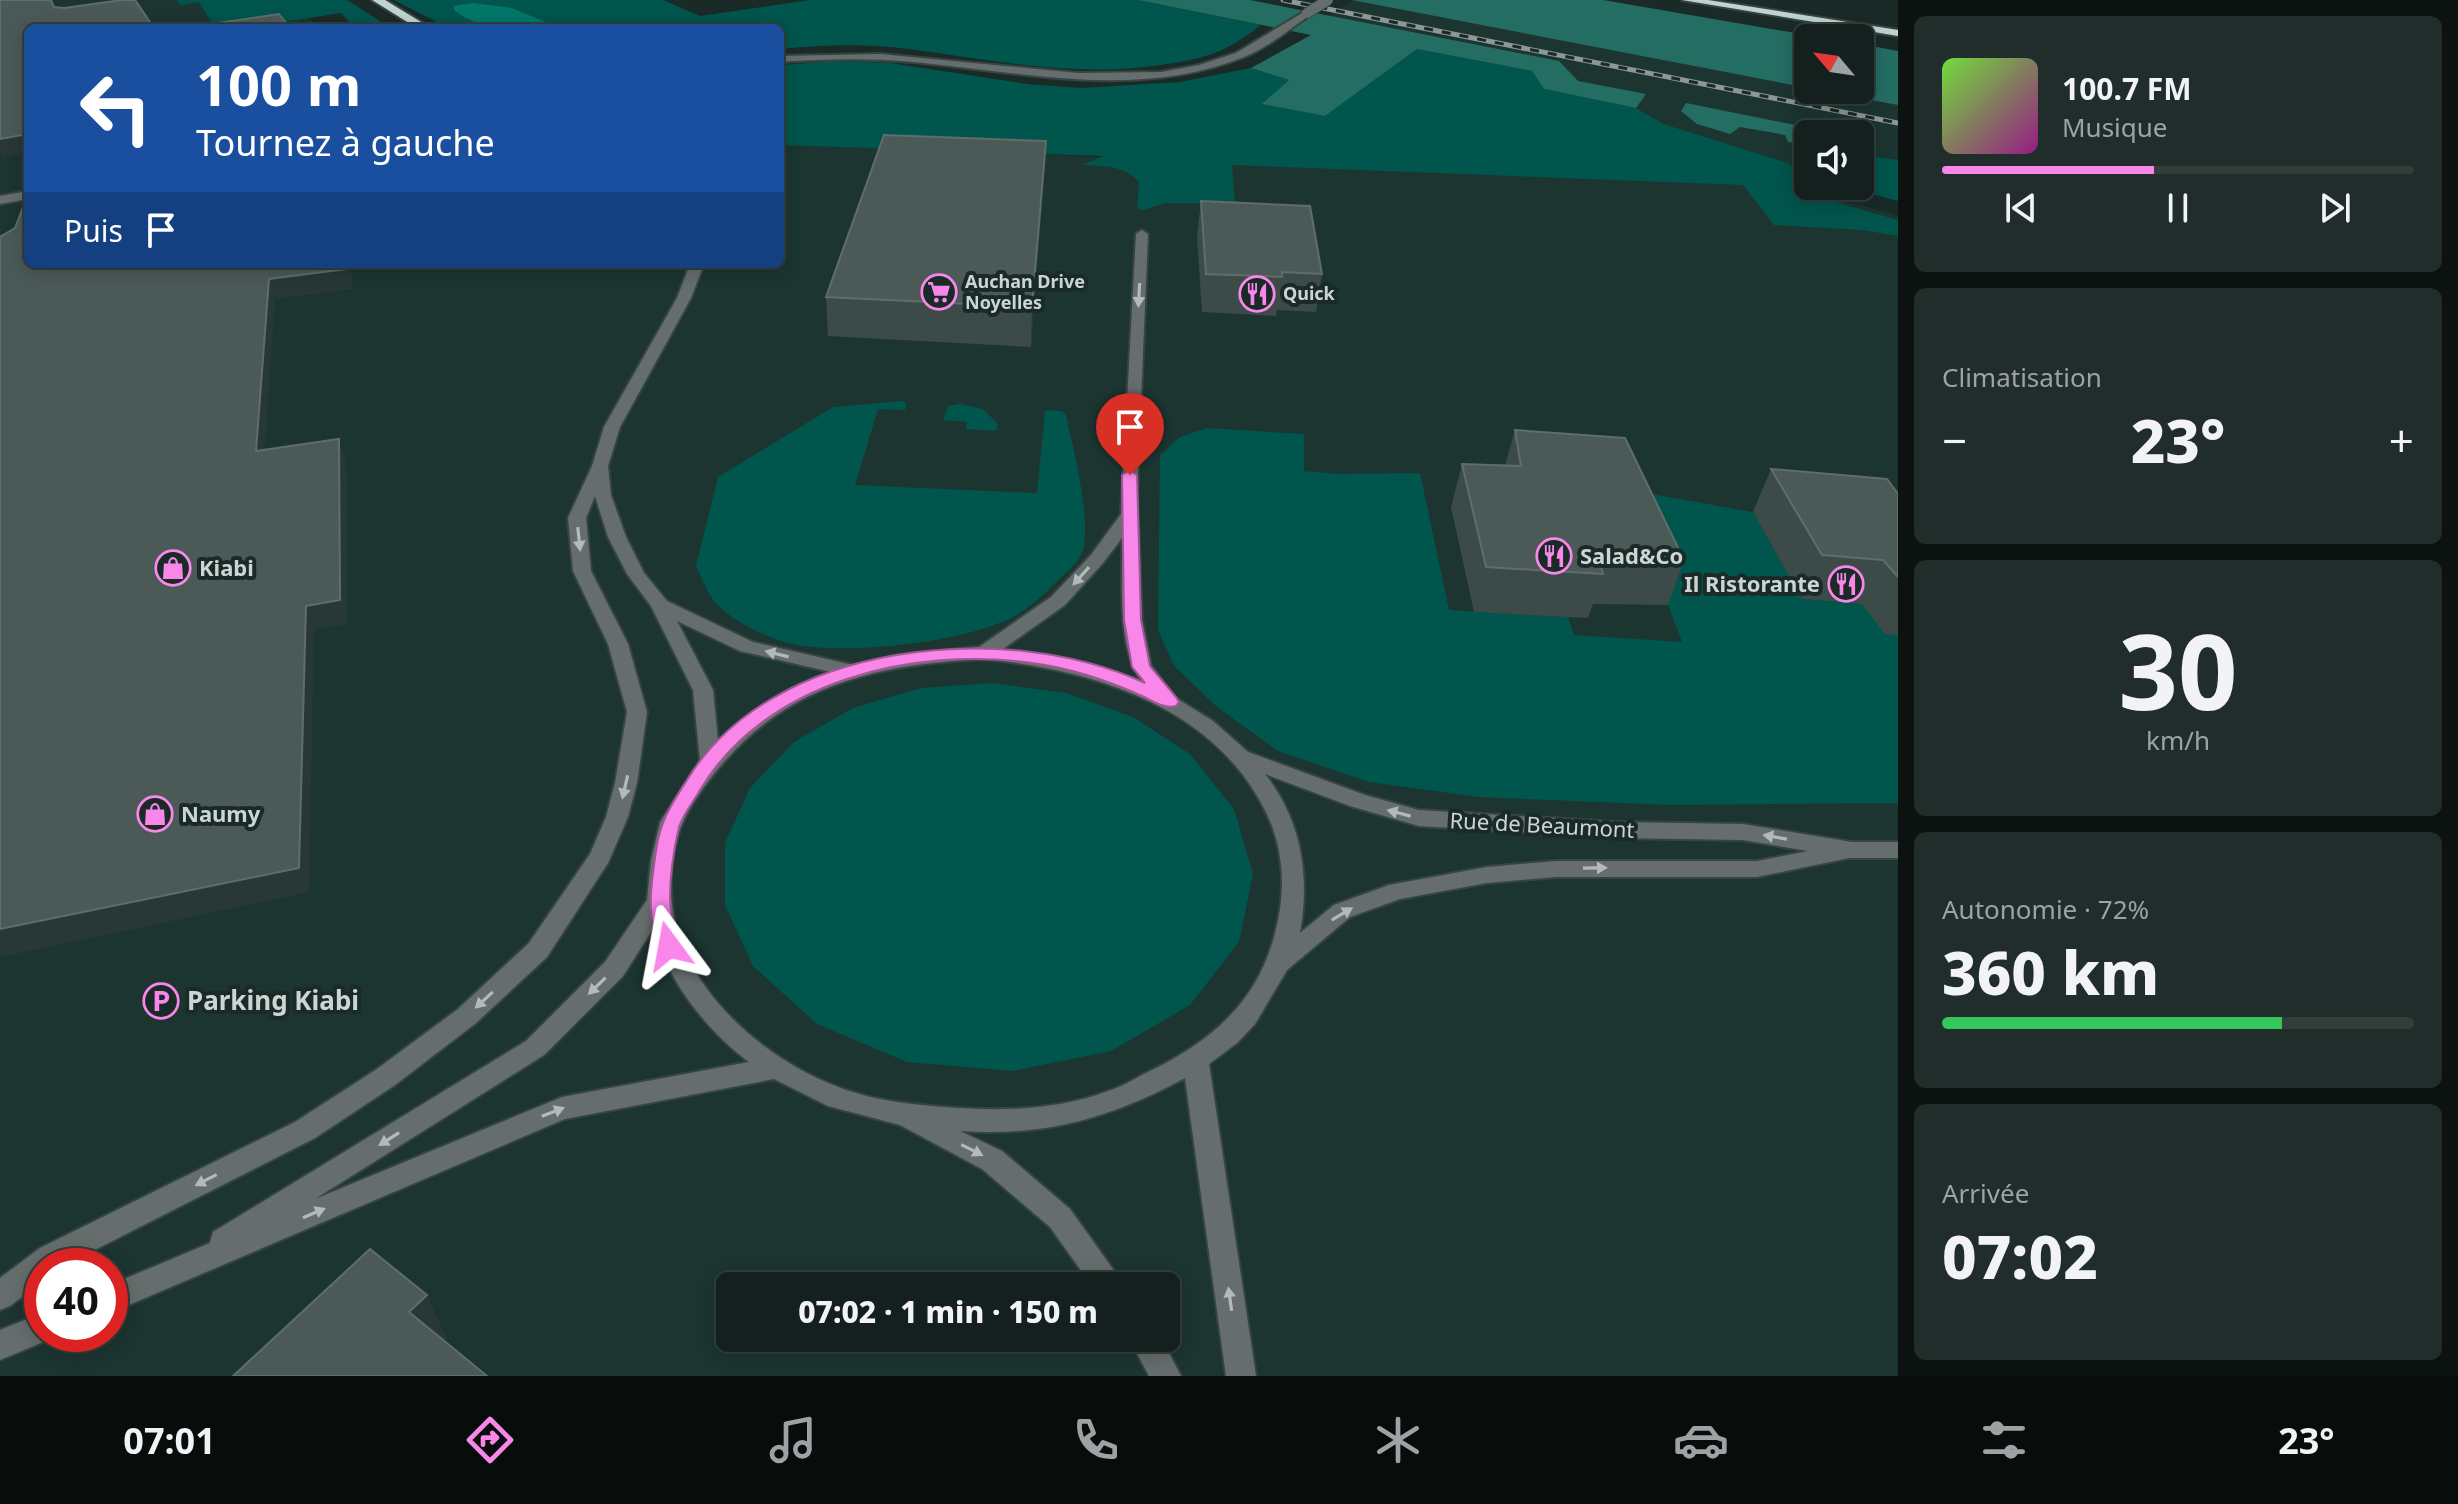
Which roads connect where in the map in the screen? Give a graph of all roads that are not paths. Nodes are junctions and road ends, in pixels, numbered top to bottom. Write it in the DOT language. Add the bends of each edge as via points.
graph roads {
  1 [pos="377,0"];
  2 [pos="1328,0"];
  3 [pos="1687,0"];
  4 [pos="416,24"];
  5 [pos="1898,33"];
  6 [pos="784,52"];
  7 [pos="784,59"];
  8 [pos="962,64"];
  9 [pos="24,185"];
  10 [pos="0,189"];
  11 [pos="24,196"];
  12 [pos="0,200"];
  13 [pos="1142,234"];
  14 [pos="695,268"];
  15 [pos="600,466"];
  16 [pos="1129,515"];
  17 [pos="660,605"];
  18 [pos="984,653"];
  19 [pos="853,671"];
  20 [pos="1169,702"];
  21 [pos="1241,757"];
  22 [pos="709,758"];
  23 [pos="1852,850"];
  24 [pos="1898,850"];
  25 [pos="659,901"];
  26 [pos="1281,962"];
  27 [pos="1196,1060"];
  28 [pos="776,1068"];
  29 [pos="902,1115"];
  30 [pos="1100,1272"];
  31 [pos="165,1277"];
  32 [pos="128,1292"];
  33 [pos="0,1296"];
  34 [pos="24,1335"];
  35 [pos="0,1345"];
  36 [pos="1152,1352"];
  37 [pos="1166,1376"];
  38 [pos="1241,1376"];
  1 -- 4 [label="highway"];
  2 -- 8 [label="street, bridge" via="1241,54 1207,65 1078,77"];
  3 -- 5 [label="highway"];
  6 -- 8 [label="street" via="894,51"];
  7 -- 8 [label="street" via="841,56"];
  9 -- 10 [label="street"];
  11 -- 12 [label="street"];
  13 -- 16 [label="street, one-way"];
  14 -- 15 [label="street" via="612,427"];
  15 -- 17 [label="street" via="617,537"];
  15 -- 33 [label="street, one-way" via="577,518 582,571 618,644 637,712 617,817 600,857 538,950 467,1016 305,1130 50,1258"];
  16 -- 18 [label="street, one-way" via="1058,601"];
  16 -- 20 [label="street" via="1133,620 1141,667"];
  19 -- 17 [label="street, one-way" via="747,647"];
  17 -- 22 [label="street" via="703,690"];
  18 -- 19 [label="street" via="910,658"];
  18 -- 20 [label="street" via="1081,667"];
  19 -- 22 [label="street" via="773,706"];
  20 -- 21 [label="street"];
  23 -- 21 [label="street, Rue de Beaumont, one-way" via="1743,832 1419,818"];
  21 -- 26 [label="street" via="1274,802 1293,853 1296,907"];
  22 -- 25 [label="street" via="669,825"];
  23 -- 24 [label="street, Rue de Beaumont"];
  26 -- 23 [label="street, Rue de Beaumont, one-way" via="1342,911 1410,888 1556,869 1757,869"];
  25 -- 28 [label="street" via="669,946 692,991 729,1033"];
  25 -- 31 [label="street, one-way" via="614,969 535,1048"];
  26 -- 27 [label="street" via="1244,1020"];
  27 -- 29 [label="street" via="1111,1102 1009,1122"];
  38 -- 27 [label="street, one-way"];
  28 -- 29 [label="street" via="835,1097"];
  31 -- 28 [label="street, one-way" via="562,1108"];
  29 -- 30 [label="street, one-way" via="992,1160 1060,1218"];
  31 -- 32 [label="street"];
  34 -- 35 [label="street"];
  36 -- 37 [label="street"];
}
